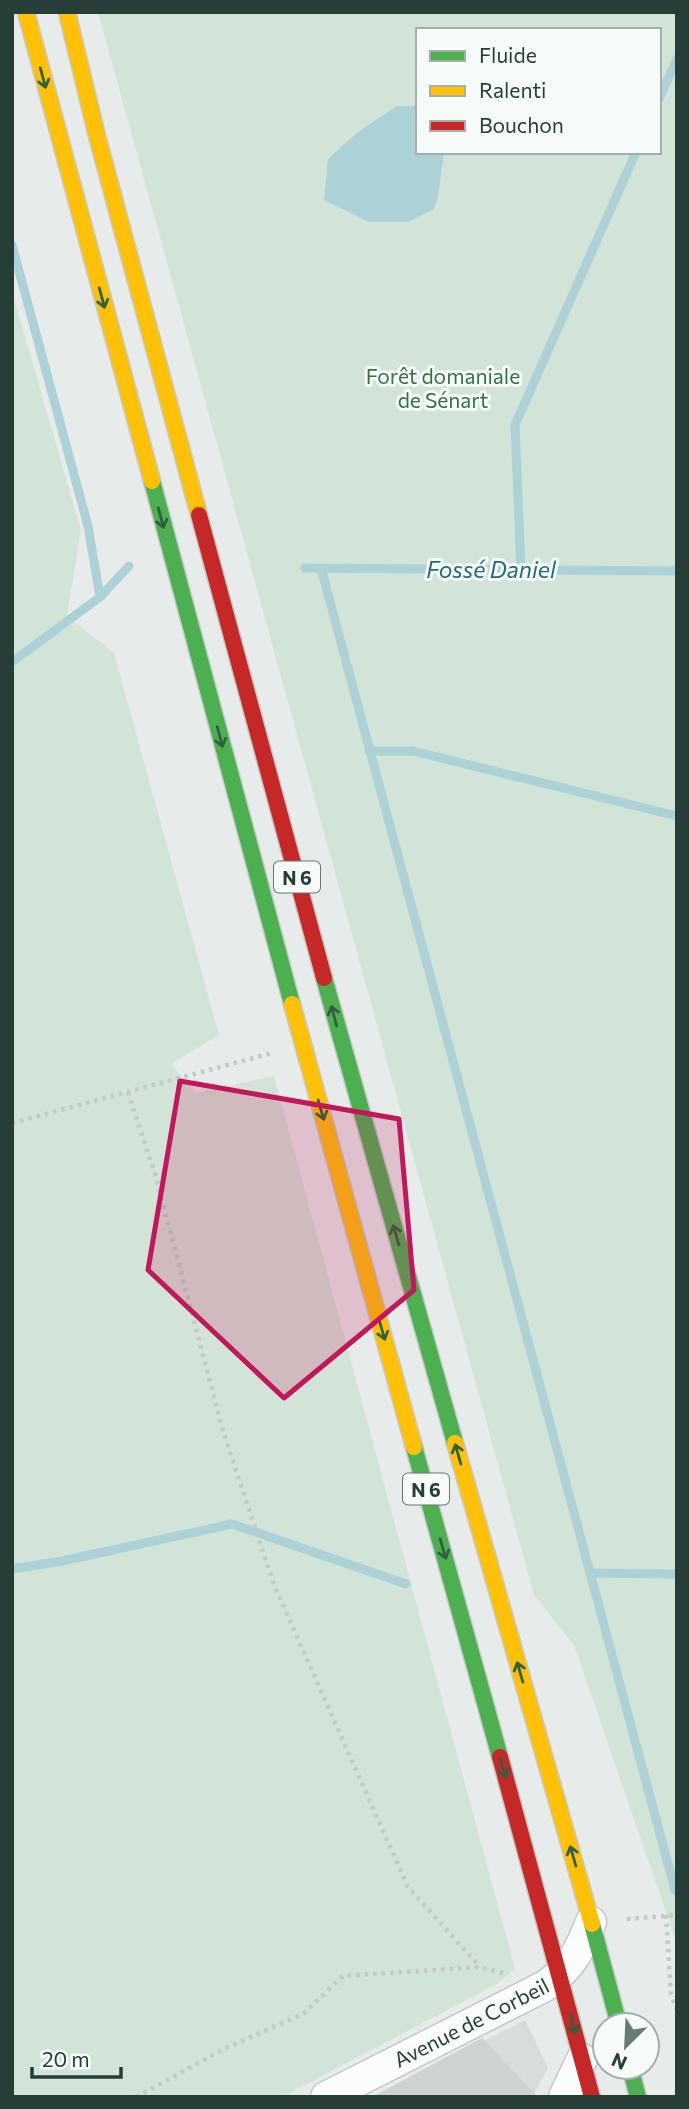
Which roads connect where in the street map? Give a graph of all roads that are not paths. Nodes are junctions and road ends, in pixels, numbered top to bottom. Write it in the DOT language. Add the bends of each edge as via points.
graph roads {
  1 [pos="26,12"];
  2 [pos="67,12"];
  3 [pos="591,1922"];
  4 [pos="560,1976"];
  5 [pos="615,2011"];
  6 [pos="582,2059"];
  7 [pos="326,2097"];
  8 [pos="564,2097"];
  9 [pos="592,2097"];
  1 -- 4 [label="main road, N 6, one-way" via="303,1045"];
  3 -- 2 [label="main road, N 6, one-way" via="333,1014"];
  3 -- 4 [label="street, Avenue de Corbeil" via="580,1951"];
  3 -- 5 [label="main road, N 6"];
  4 -- 6 [label="main road, N 6, one-way"];
  4 -- 7 [label="street, Avenue de Corbeil"];
  6 -- 8 [label="street"];
  6 -- 9 [label="main road, N 6"];
}
